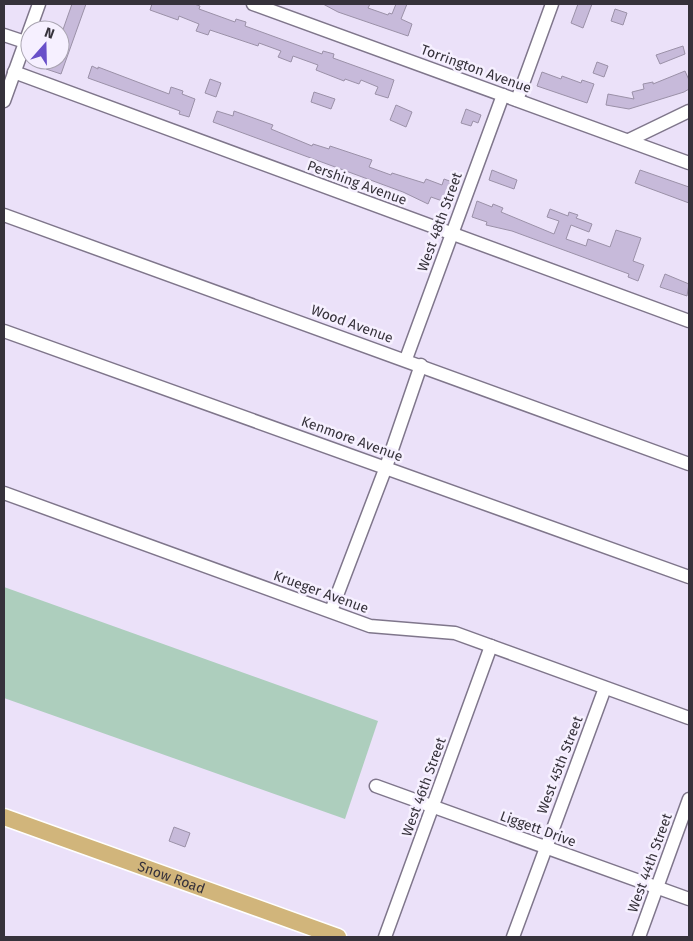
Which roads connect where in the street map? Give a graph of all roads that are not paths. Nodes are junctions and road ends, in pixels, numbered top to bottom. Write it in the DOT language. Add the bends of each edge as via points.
graph roads {
  1 [pos="39,4"];
  2 [pos="253,4"];
  3 [pos="552,4"];
  4 [pos="33,20"];
  5 [pos="4,34"];
  6 [pos="20,40"];
  7 [pos="20,56"];
  8 [pos="14,72"];
  9 [pos="502,95"];
  10 [pos="518,100"];
  11 [pos="4,101"];
  12 [pos="689,111"];
  13 [pos="629,140"];
  14 [pos="689,163"];
  15 [pos="4,215"];
  16 [pos="452,235"];
  17 [pos="689,321"];
  18 [pos="4,331"];
  19 [pos="406,359"];
  20 [pos="421,365"];
  21 [pos="689,464"];
  22 [pos="386,467"];
  23 [pos="4,493"];
  24 [pos="689,577"];
  25 [pos="331,611"];
  26 [pos="491,646"];
  27 [pos="606,688"];
  28 [pos="689,718"];
  29 [pos="376,786"];
  30 [pos="689,799"];
  31 [pos="433,806"];
  32 [pos="4,817"];
  33 [pos="545,848"];
  34 [pos="657,887"];
  35 [pos="689,899"];
  36 [pos="338,937"];
  37 [pos="385,937"];
  38 [pos="513,937"];
  39 [pos="639,937"];
  1 -- 4 [label="street"];
  2 -- 9 [label="street, Torrington Avenue"];
  3 -- 10 [label="street"];
  5 -- 6 [label="street"];
  7 -- 8 [label="street"];
  8 -- 11 [label="street"];
  8 -- 16 [label="street, Pershing Avenue"];
  9 -- 10 [label="street, Torrington Avenue"];
  9 -- 16 [label="street, West 48th Street"];
  10 -- 13 [label="street, Torrington Avenue"];
  12 -- 13 [label="street"];
  13 -- 14 [label="street, Torrington Avenue"];
  15 -- 19 [label="street, Wood Avenue"];
  16 -- 17 [label="street, Pershing Avenue"];
  16 -- 19 [label="street, West 48th Street"];
  18 -- 22 [label="street, Kenmore Avenue"];
  19 -- 20 [label="street, Wood Avenue"];
  20 -- 21 [label="street, Wood Avenue"];
  20 -- 22 [label="street"];
  22 -- 24 [label="street, Kenmore Avenue"];
  22 -- 25 [label="street"];
  23 -- 25 [label="street, Krueger Avenue"];
  25 -- 26 [label="street, Krueger Avenue" via="370,626 455,633"];
  26 -- 27 [label="street, Krueger Avenue"];
  26 -- 31 [label="street, West 46th Street"];
  27 -- 28 [label="street, Krueger Avenue"];
  27 -- 33 [label="street, West 45th Street"];
  29 -- 31 [label="street, Liggett Drive"];
  30 -- 34 [label="street, West 44th Street"];
  31 -- 33 [label="street, Liggett Drive"];
  31 -- 37 [label="street, West 46th Street"];
  32 -- 36 [label="main road, Snow Road"];
  33 -- 34 [label="street, Liggett Drive"];
  33 -- 38 [label="street, West 45th Street"];
  34 -- 35 [label="street, Liggett Drive"];
  34 -- 39 [label="street, West 44th Street"];
}
